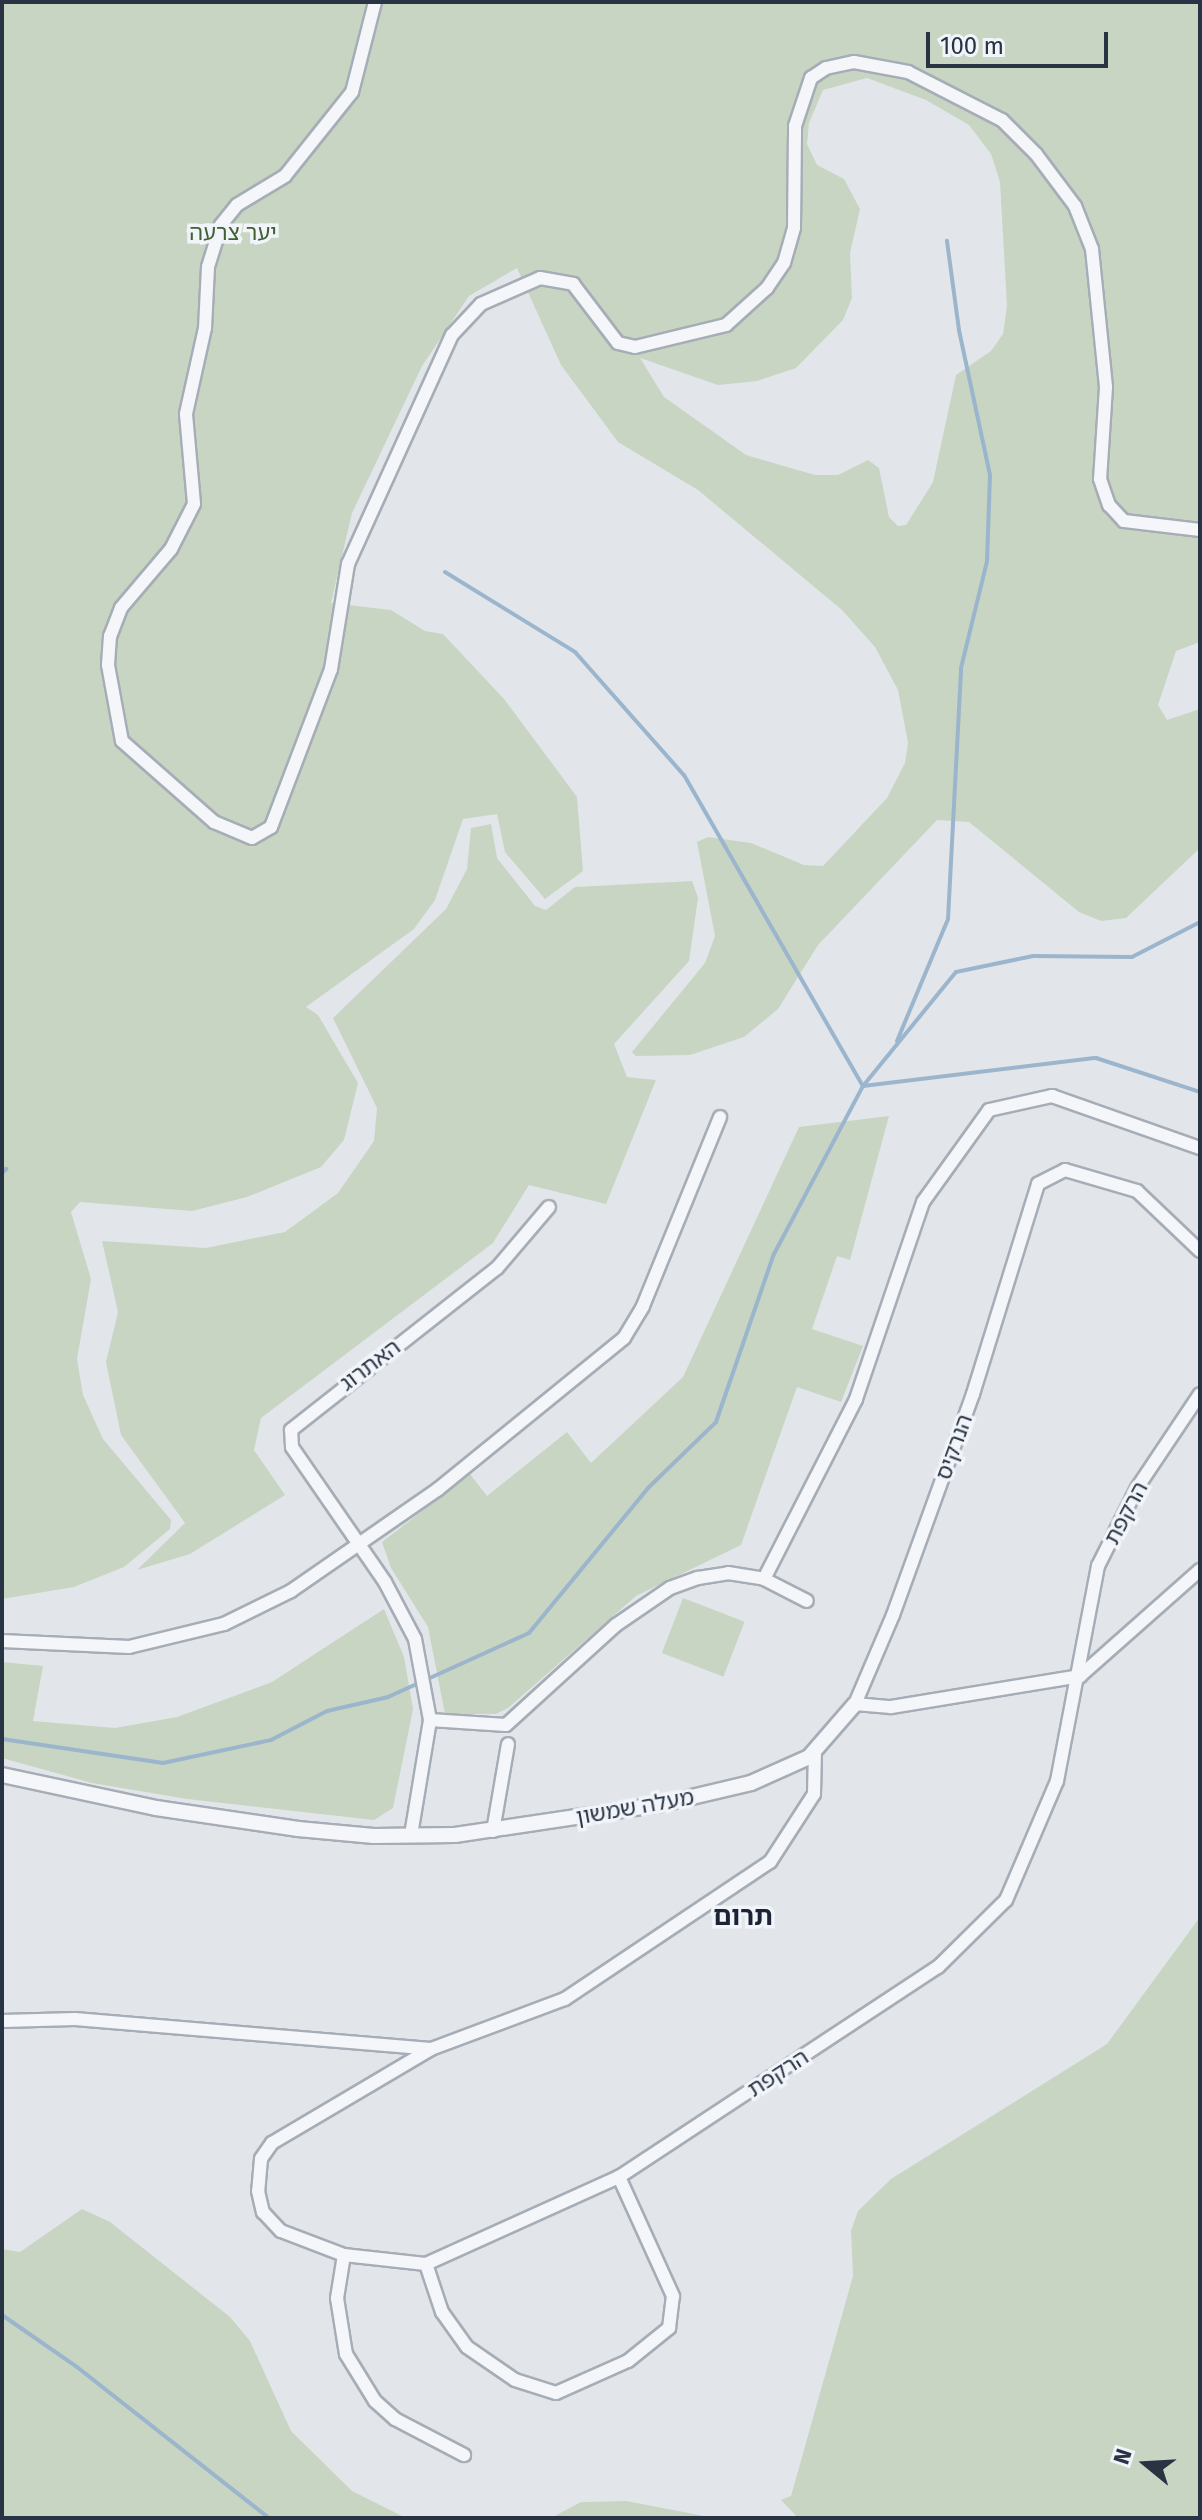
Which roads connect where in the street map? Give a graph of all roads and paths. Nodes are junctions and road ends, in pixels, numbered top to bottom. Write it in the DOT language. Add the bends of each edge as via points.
graph roads {
  1 [pos="375,2"];
  2 [pos="1200,530"];
  3 [pos="720,1117"];
  4 [pos="1200,1148"];
  5 [pos="549,1207"];
  6 [pos="1200,1251"];
  7 [pos="1200,1394"];
  8 [pos="360,1545"];
  9 [pos="1200,1570"];
  10 [pos="764,1579"];
  11 [pos="807,1601"];
  12 [pos="2,1641"];
  13 [pos="1080,1676"];
  14 [pos="855,1704"];
  15 [pos="430,1720"];
  16 [pos="508,1744"];
  17 [pos="815,1751"];
  18 [pos="2,1775"];
  19 [pos="493,1831"];
  20 [pos="411,1835"];
  21 [pos="2,2021"];
  22 [pos="431,2049"];
  23 [pos="619,2177"];
  24 [pos="344,2255"];
  25 [pos="426,2264"];
  26 [pos="464,2455"];
  1 -- 2 [label="street" via="352,92 285,176 237,205 221,225 208,267 205,328 186,414 194,504 171,549 121,608 110,636 110,679 122,741 214,822 252,838 271,827 331,669 348,564 452,335 481,304 540,278 573,284 618,343 635,347 726,325 767,288 784,263 794,228 795,126 811,78 826,68 854,62 908,72 1002,120 1036,154 1075,206 1092,249 1106,387 1100,479 1109,505 1124,521"];
  3 -- 8 [label="street" via="643,1306 624,1338 556,1397"];
  4 -- 10 [label="street" via="1137,1121 1052,1096 989,1110 923,1202 856,1399"];
  5 -- 8 [label="street, האתרוג" via="497,1268 291,1430 292,1447"];
  6 -- 14 [label="street, הנרקיס" via="1137,1191 1065,1170 1038,1184 967,1409"];
  7 -- 13 [label="street, הרקפת" via="1137,1488 1098,1566"];
  8 -- 12 [label="street" via="257,1609 157,1644 98,1649"];
  8 -- 15 [label="street" via="415,1639"];
  9 -- 13 [label="street"];
  10 -- 11 [label="street"];
  10 -- 15 [label="street" via="728,1573 670,1588 616,1625 506,1725"];
  13 -- 14 [label="street" via="891,1707"];
  13 -- 23 [label="street, הרקפת" via="1057,1781 1006,1900 938,1967"];
  14 -- 17 [label="street, מעלה שמשון"];
  15 -- 20 [label="street"];
  16 -- 19 [label="street"];
  17 -- 19 [label="street, מעלה שמשון" via="788,1770 751,1783 662,1804"];
  17 -- 22 [label="street" via="814,1794 770,1862 565,1999"];
  18 -- 20 [label="street, מעלה שמשון" via="209,1817 336,1833"];
  19 -- 20 [label="street, מעלה שמשון"];
  21 -- 22 [label="street" via="75,2019"];
  22 -- 24 [label="street" via="272,2143 261,2159 258,2191 263,2212 281,2231"];
  23 -- 25 [label="street, הרקפת"];
  23 -- 25 [label="street" via="673,2296 669,2328 628,2361 556,2393 515,2380 467,2347 442,2312"];
  24 -- 25 [label="street"];
  24 -- 26 [label="street" via="337,2298 346,2354 375,2401 395,2419"];
}
